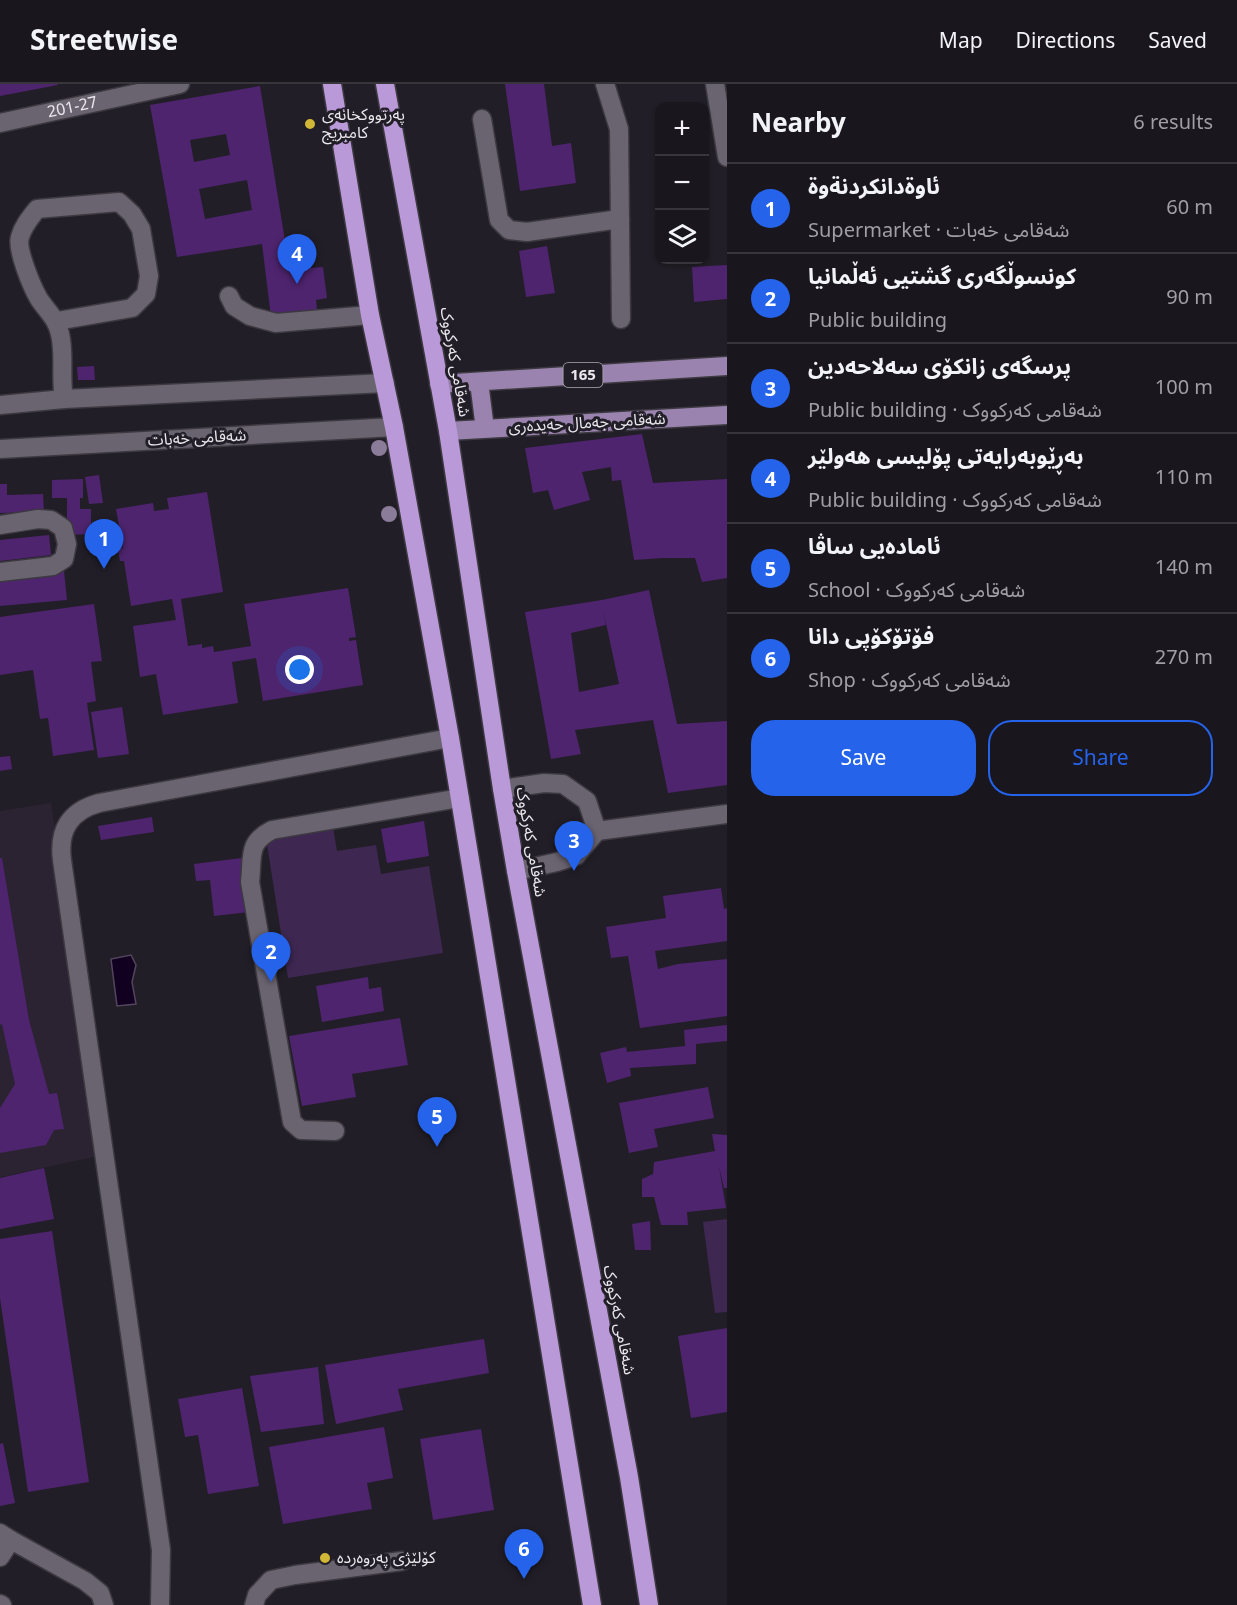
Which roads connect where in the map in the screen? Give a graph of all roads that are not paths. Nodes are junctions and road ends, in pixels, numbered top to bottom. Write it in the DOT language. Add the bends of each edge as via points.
graph roads {
  1 [pos="180,84"];
  2 [pos="332,84"];
  3 [pos="385,84"];
  4 [pos="605,84"];
  5 [pos="715,84"];
  6 [pos="102,92"];
  7 [pos="482,119"];
  8 [pos="0,123"];
  9 [pos="727,158"];
  10 [pos="620,219"];
  11 [pos="230,296"];
  12 [pos="370,315"];
  13 [pos="621,319"];
  14 [pos="57,321"];
  15 [pos="727,366"];
  16 [pos="479,382"];
  17 [pos="385,383"];
  18 [pos="439,384"];
  19 [pos="64,399"];
  20 [pos="0,405"];
  21 [pos="727,415"];
  22 [pos="393,426"];
  23 [pos="485,429"];
  24 [pos="448,432"];
  25 [pos="0,449"];
  26 [pos="0,525"];
  27 [pos="0,572"];
  28 [pos="450,738"];
  29 [pos="502,789"];
  30 [pos="460,798"];
  31 [pos="727,814"];
  32 [pos="597,831"];
  33 [pos="516,871"];
  34 [pos="335,1131"];
  35 [pos="5,1537"];
  36 [pos="0,1557"];
  37 [pos="402,1561"];
  38 [pos="104,1605"];
  39 [pos="159,1605"];
  40 [pos="254,1605"];
  41 [pos="592,1605"];
  42 [pos="649,1605"];
  1 -- 6 [label="street, 201-27"];
  2 -- 12 [label="highway"];
  3 -- 18 [label="highway, شەقامی کەرکووک"];
  4 -- 10 [label="street" via="619,129"];
  5 -- 9 [label="street"];
  6 -- 8 [label="street, 201-27"];
  7 -- 10 [label="street" via="499,220 509,230 527,232"];
  10 -- 13 [label="street"];
  11 -- 12 [label="street" via="234,306 250,316 276,323"];
  12 -- 17 [label="highway"];
  14 -- 14 [label="street" via="38,298 24,267 19,239 28,220 37,209 119,202 132,213 141,229 149,276 146,294 132,308"];
  14 -- 19 [label="street"];
  15 -- 16 [label="main road, 165"];
  16 -- 18 [label="main road, 165"];
  16 -- 23 [label="main road"];
  17 -- 19 [label="street"];
  17 -- 22 [label="highway"];
  18 -- 24 [label="highway, شەقامی کەرکووک"];
  19 -- 20 [label="street"];
  21 -- 23 [label="main road, شەقامی جەمال حەیدەری"];
  22 -- 25 [label="street, شەقامی خەبات"];
  22 -- 28 [label="highway"];
  23 -- 24 [label="main road, شەقامی جەمال حەیدەری"];
  24 -- 29 [label="highway, شەقامی کەرکووک"];
  26 -- 27 [label="street" via="51,520 63,528 67,544 64,559 53,566"];
  28 -- 30 [label="highway"];
  28 -- 39 [label="street" via="99,803 76,814 62,835 60,848 161,1550"];
  29 -- 32 [label="street" via="563,784 587,801"];
  29 -- 33 [label="highway, شەقامی کەرکووک"];
  30 -- 34 [label="street" via="272,830 260,836 254,845 250,882 292,1122 301,1131"];
  30 -- 41 [label="highway"];
  31 -- 32 [label="street"];
  32 -- 33 [label="street" via="576,856"];
  33 -- 42 [label="highway, شەقامی کەرکووک" via="629,1477"];
  35 -- 36 [label="street"];
  35 -- 38 [label="street" via="85,1581 100,1593"];
  37 -- 40 [label="street" via="271,1580 257,1595"];
}
